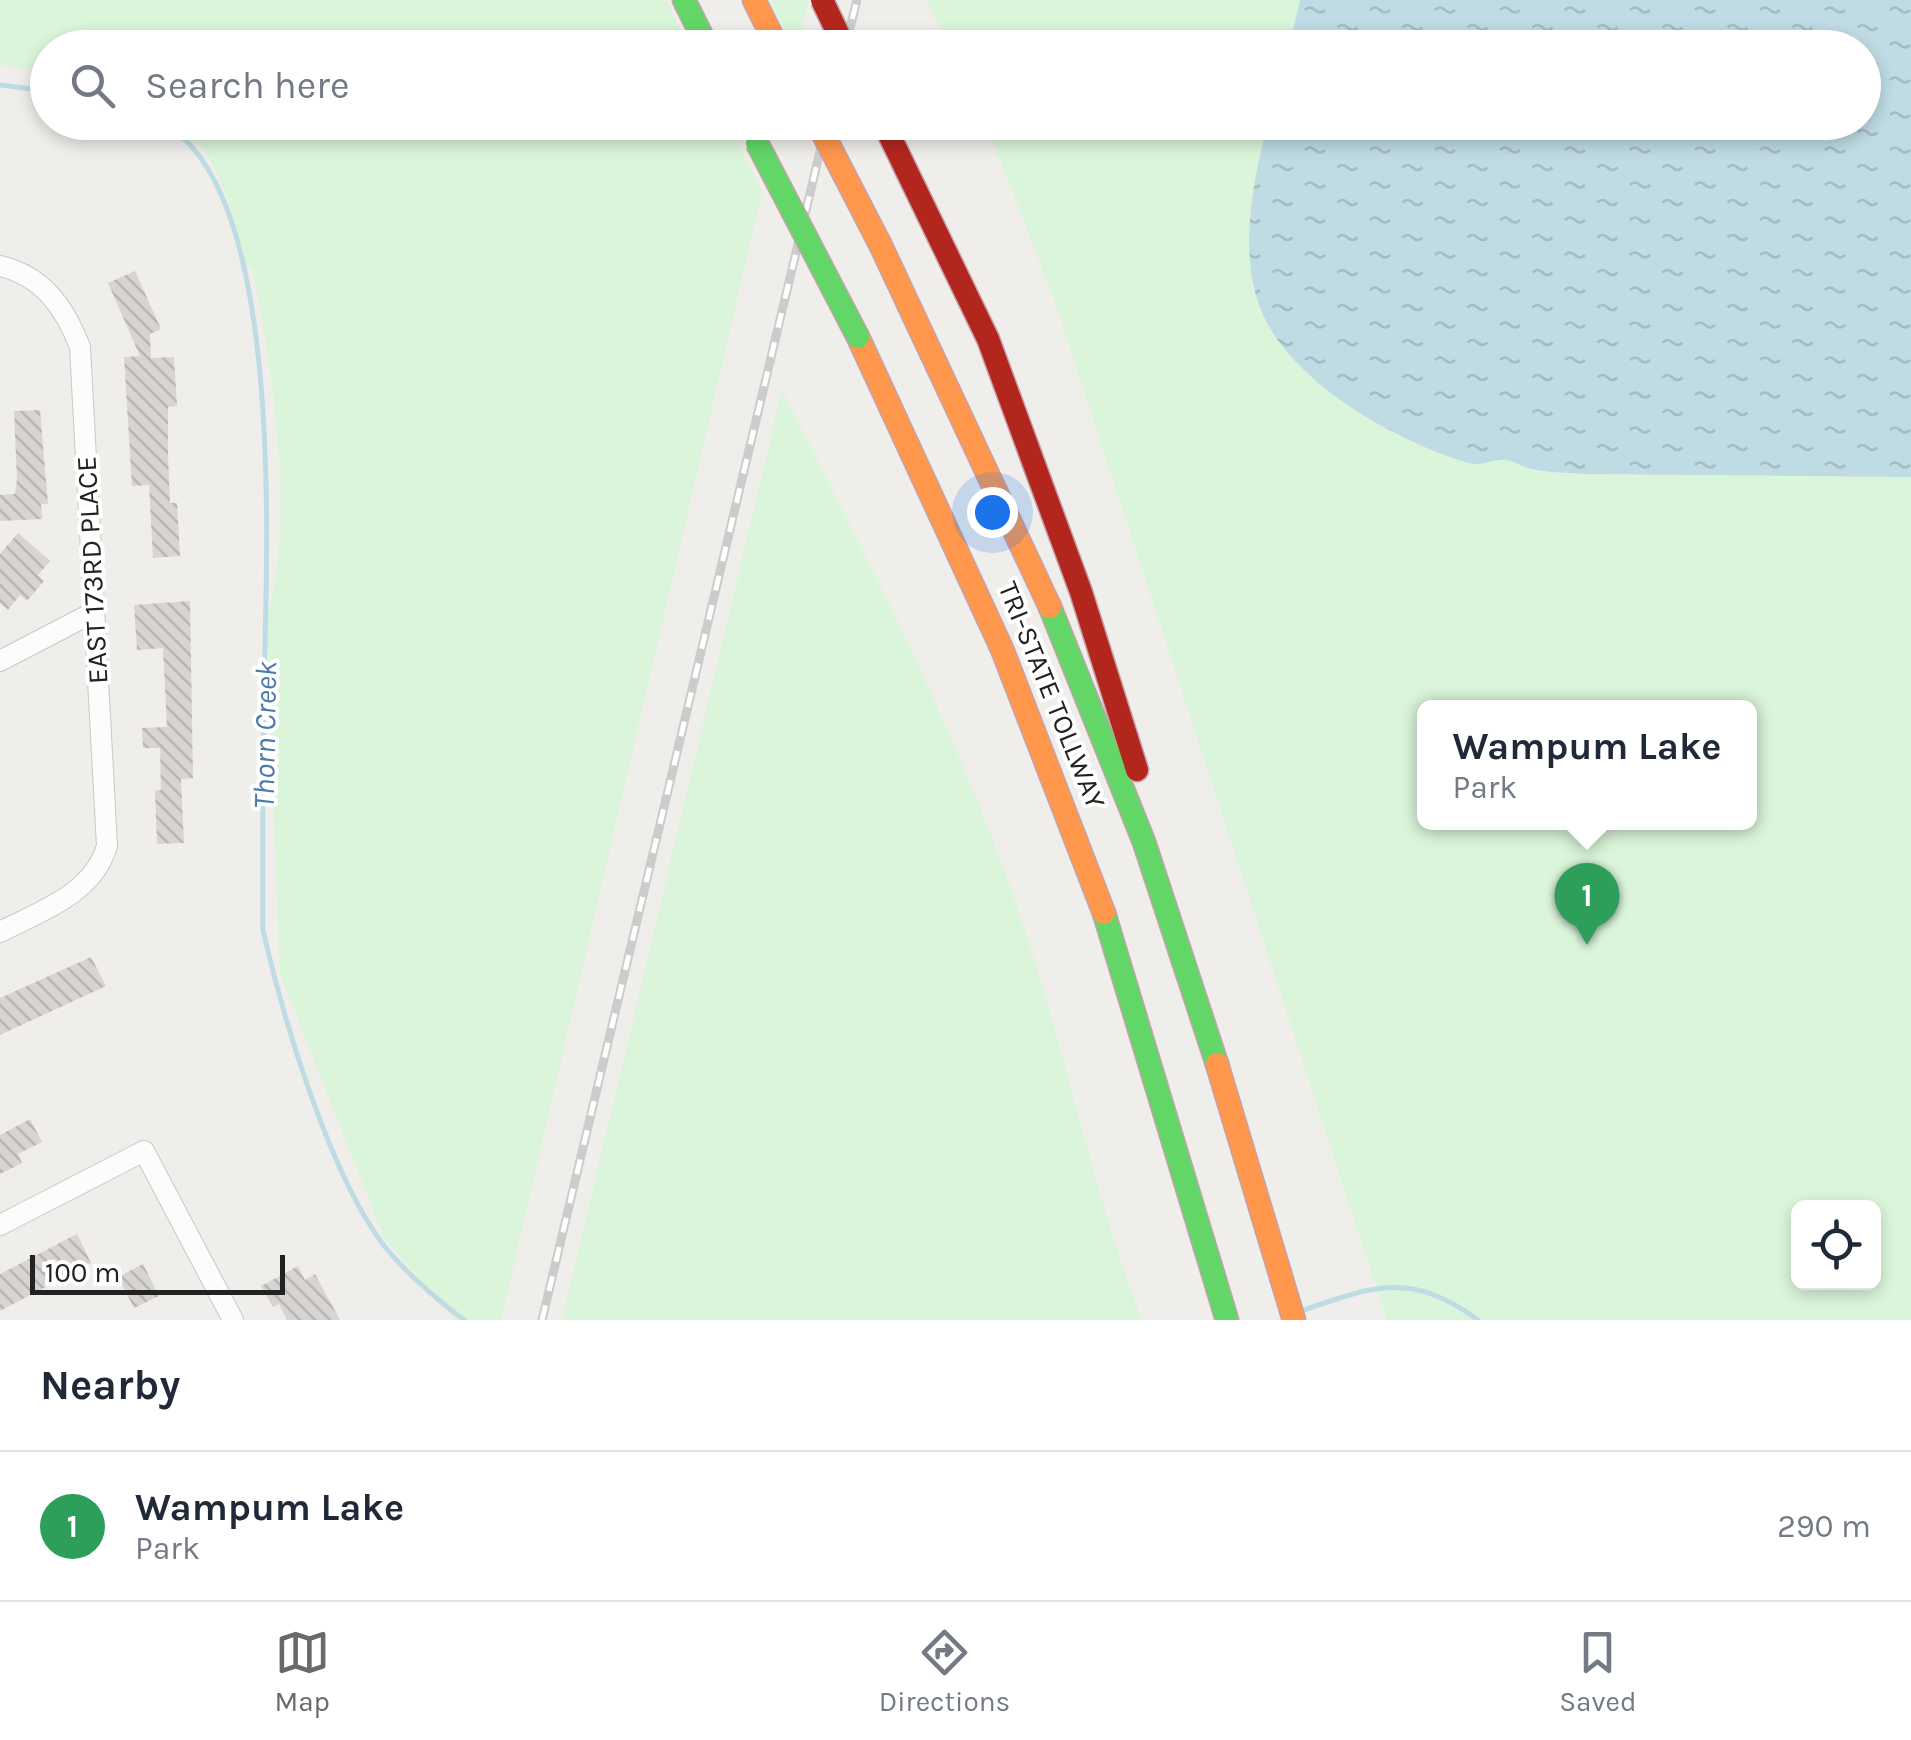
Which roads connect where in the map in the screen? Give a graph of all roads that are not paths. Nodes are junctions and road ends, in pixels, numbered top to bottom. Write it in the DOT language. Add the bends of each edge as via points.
graph roads {
  1 [pos="754,0"];
  2 [pos="822,0"];
  3 [pos="684,1"];
  4 [pos="699,30"];
  5 [pos="769,30"];
  6 [pos="837,30"];
  7 [pos="756,140"];
  8 [pos="826,140"];
  9 [pos="892,140"];
  10 [pos="0,266"];
  11 [pos="94,612"];
  12 [pos="0,661"];
  13 [pos="0,932"];
  14 [pos="1183,956"];
  15 [pos="0,1225"];
  16 [pos="1196,1255"];
  17 [pos="233,1320"];
  18 [pos="1203,1320"];
  19 [pos="1228,1320"];
  20 [pos="1294,1320"];
  1 -- 5 [label="highway"];
  2 -- 6 [label="highway, bridge"];
  3 -- 4 [label="highway"];
  7 -- 16 [label="highway, TRI-STATE TOLLWAY, bridge" via="934,492 1014,675 1125,974 1149,1138"];
  8 -- 14 [label="highway, TRI-STATE TOLLWAY, bridge" via="988,464 1059,624"];
  9 -- 14 [label="highway" via="988,339 1081,592 1124,718"];
  10 -- 11 [label="street, EAST 173RD PLACE" via="42,286 80,347"];
  11 -- 12 [label="street"];
  11 -- 13 [label="street, EAST 173RD PLACE" via="107,826 102,866 65,898"];
  14 -- 20 [label="highway, TRI-STATE TOLLWAY"];
  15 -- 17 [label="street" via="144,1151"];
  16 -- 18 [label="highway"];
  16 -- 19 [label="highway"];
}
